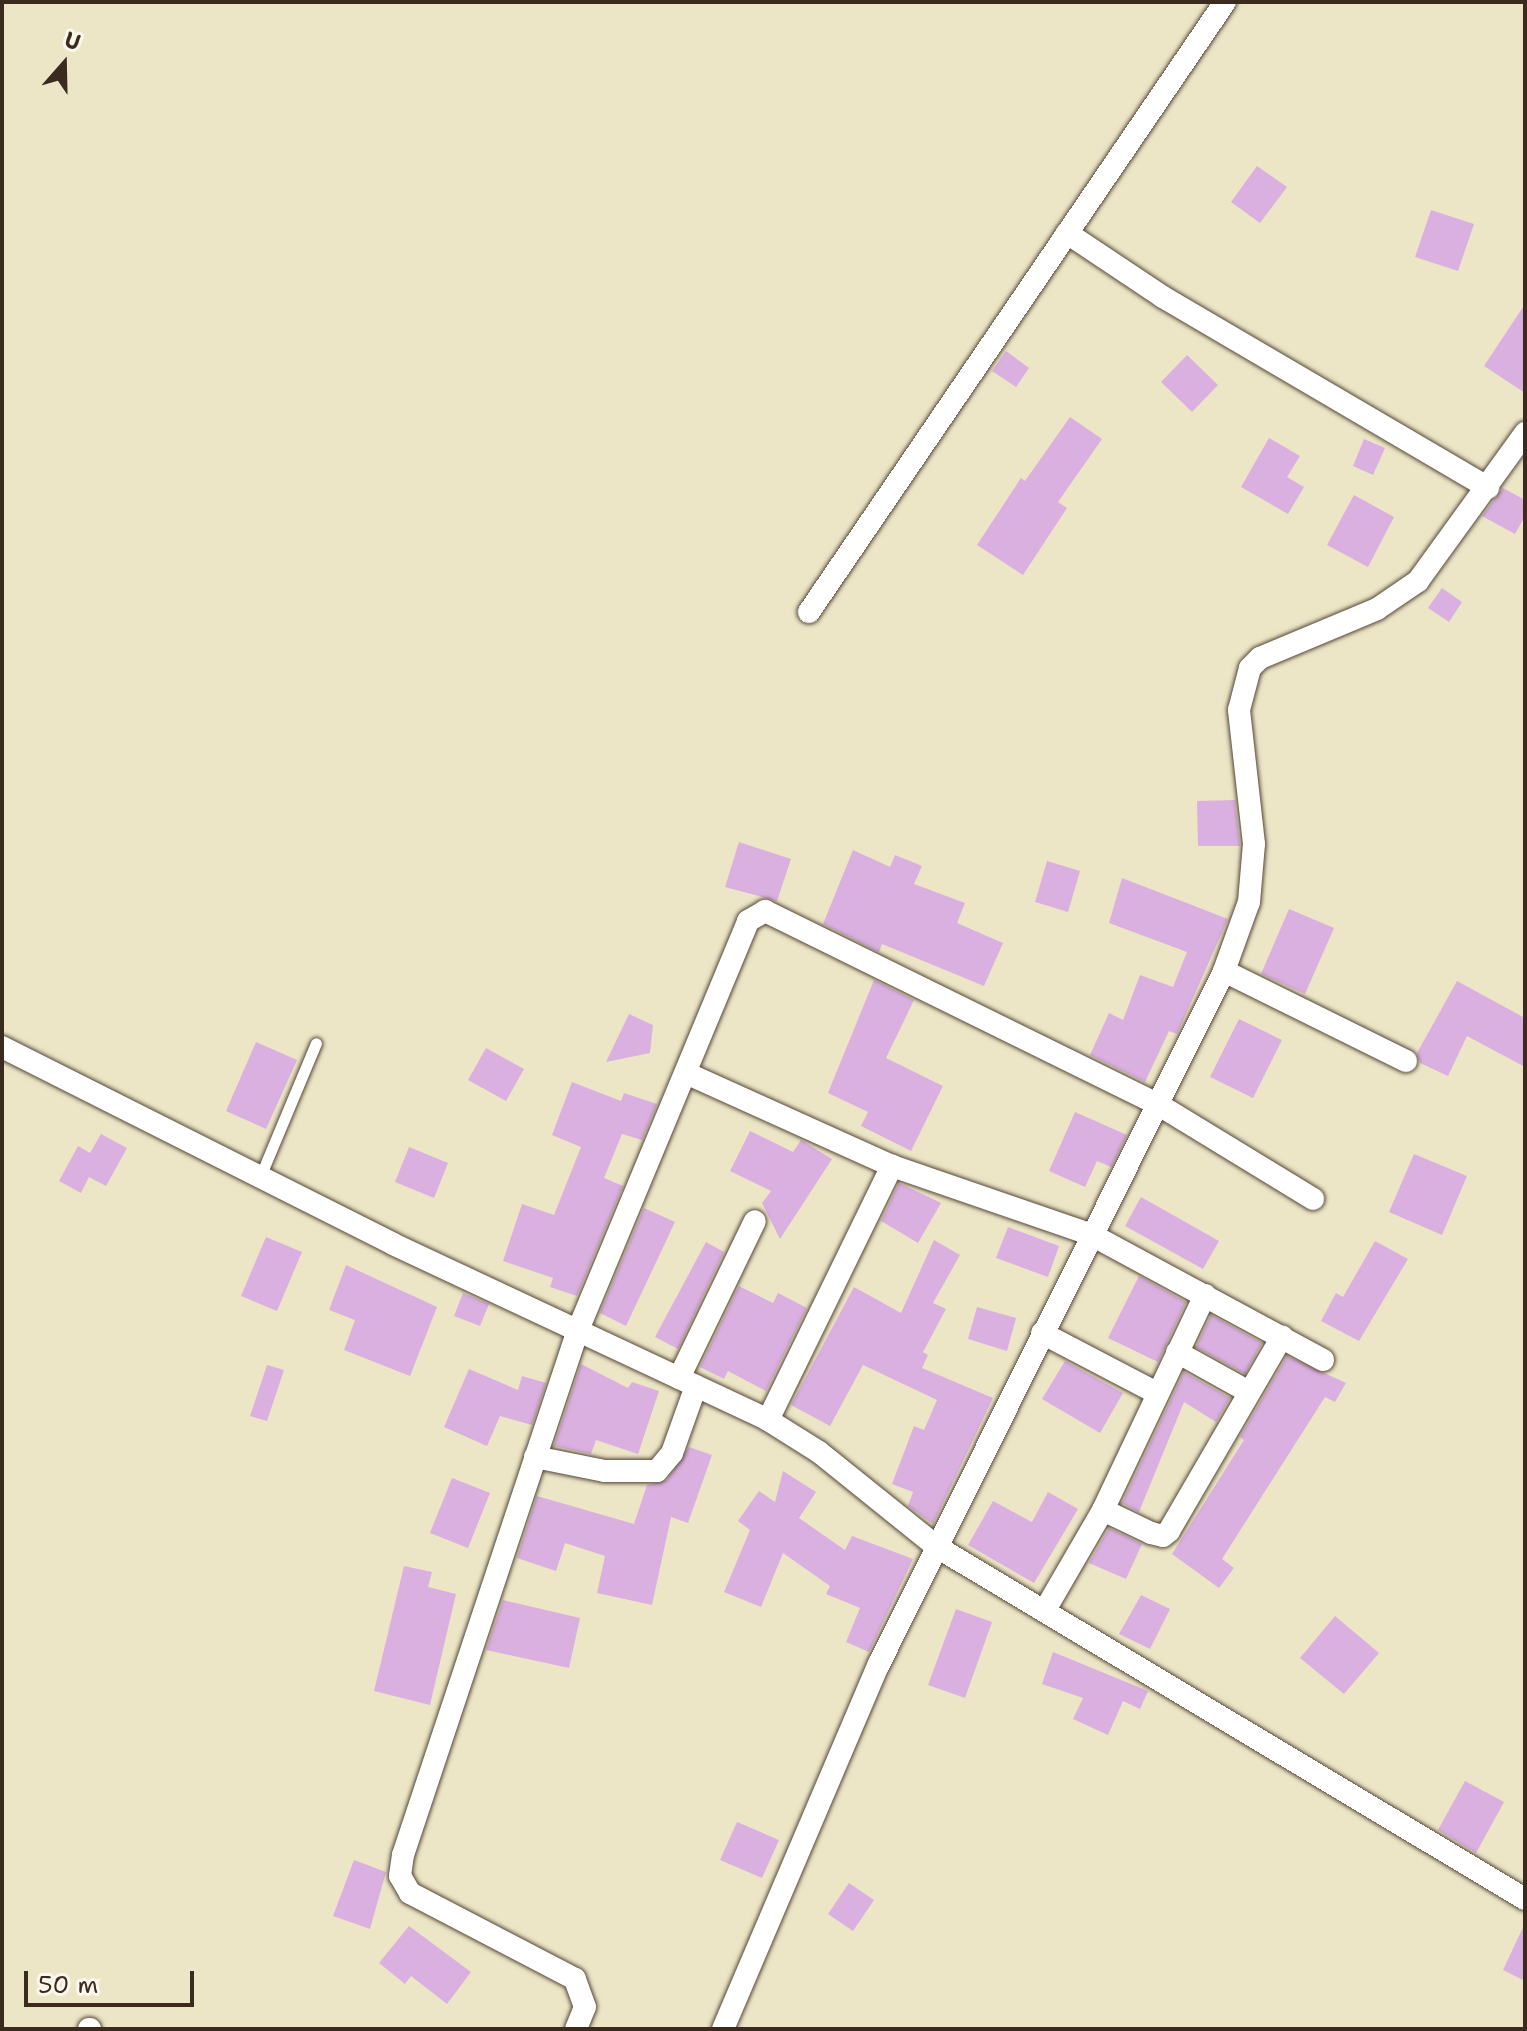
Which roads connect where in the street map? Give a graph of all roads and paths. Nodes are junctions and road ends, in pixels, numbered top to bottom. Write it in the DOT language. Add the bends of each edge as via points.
graph roads {
  1 [pos="1225,2"];
  2 [pos="1067,233"];
  3 [pos="1525,433"];
  4 [pos="1488,488"];
  5 [pos="809,612"];
  6 [pos="1224,971"];
  7 [pos="316,1043"];
  8 [pos="2,1047"];
  9 [pos="1406,1061"];
  10 [pos="686,1073"];
  11 [pos="1156,1103"];
  12 [pos="892,1166"];
  13 [pos="260,1177"];
  14 [pos="1313,1199"];
  15 [pos="755,1221"];
  16 [pos="1090,1234"];
  17 [pos="1205,1295"];
  18 [pos="578,1330"];
  19 [pos="1042,1333"];
  20 [pos="1282,1337"];
  21 [pos="1177,1352"];
  22 [pos="1323,1360"];
  23 [pos="687,1382"];
  24 [pos="1249,1392"];
  25 [pos="1157,1393"];
  26 [pos="768,1420"];
  27 [pos="535,1457"];
  28 [pos="1103,1510"];
  29 [pos="937,1547"];
  30 [pos="1045,1610"];
  31 [pos="1525,1899"];
  32 [pos="576,2029"];
  33 [pos="723,2029"];
  1 -- 2 [label="street"];
  2 -- 4 [label="street" via="1163,297"];
  2 -- 5 [label="street"];
  3 -- 4 [label="street"];
  4 -- 6 [label="street" via="1418,581 1377,609 1260,658 1250,668 1239,710 1254,844 1249,902"];
  6 -- 9 [label="street"];
  6 -- 11 [label="street"];
  7 -- 13 [label="lane"];
  8 -- 13 [label="street"];
  10 -- 11 [label="street" via="748,921 765,911"];
  10 -- 12 [label="street"];
  10 -- 18 [label="street"];
  11 -- 14 [label="street"];
  11 -- 16 [label="street"];
  12 -- 16 [label="street"];
  12 -- 26 [label="street"];
  13 -- 18 [label="street"];
  15 -- 23 [label="street"];
  16 -- 17 [label="street"];
  16 -- 19 [label="street"];
  17 -- 20 [label="street"];
  17 -- 21 [label="street"];
  18 -- 23 [label="street"];
  18 -- 27 [label="street"];
  19 -- 25 [label="street"];
  19 -- 29 [label="street"];
  20 -- 22 [label="street"];
  20 -- 24 [label="street"];
  21 -- 24 [label="street"];
  21 -- 25 [label="street"];
  23 -- 26 [label="street"];
  23 -- 27 [label="street" via="672,1453 657,1471 605,1471"];
  24 -- 28 [label="street" via="1163,1536"];
  25 -- 28 [label="street"];
  26 -- 29 [label="street" via="830,1461"];
  27 -- 32 [label="street" via="458,1679 400,1876 410,1893 575,1979 585,2007"];
  28 -- 30 [label="street"];
  29 -- 30 [label="street"];
  29 -- 33 [label="street" via="879,1664"];
  30 -- 31 [label="street"];
}
